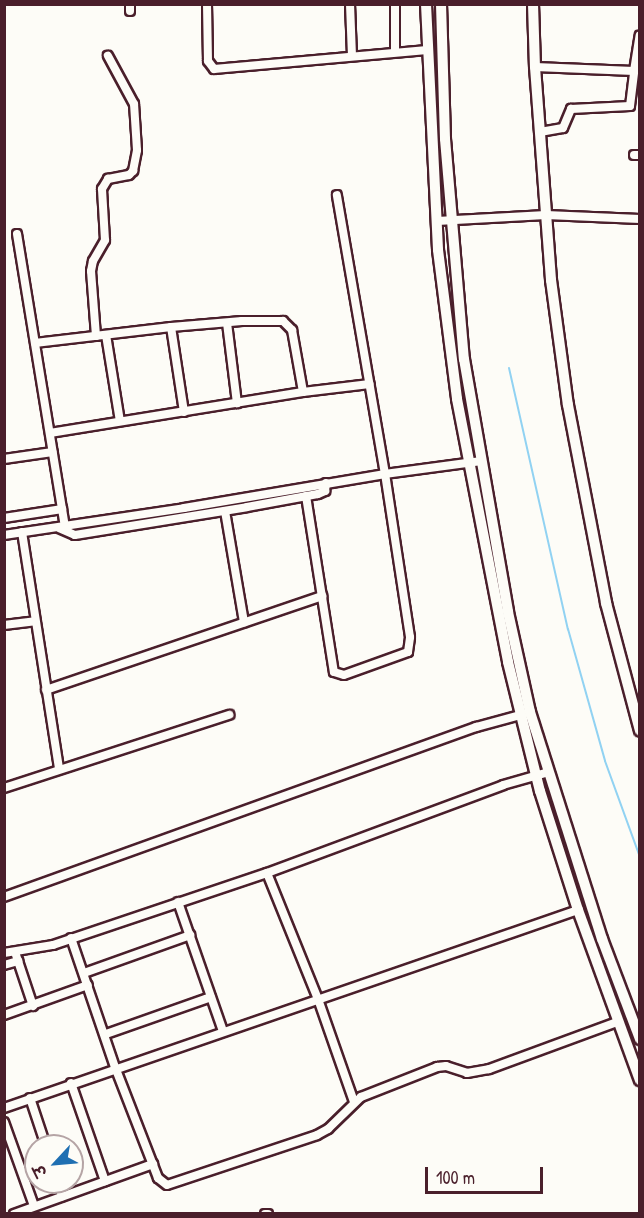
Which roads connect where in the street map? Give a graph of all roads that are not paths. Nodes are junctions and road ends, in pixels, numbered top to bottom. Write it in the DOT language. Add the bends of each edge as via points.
graph roads {
  1 [pos="207,4"];
  2 [pos="350,4"];
  3 [pos="395,4"];
  4 [pos="426,4"];
  5 [pos="441,4"];
  6 [pos="533,4"];
  7 [pos="639,37"];
  8 [pos="427,50"];
  9 [pos="395,52"];
  10 [pos="352,55"];
  11 [pos="108,56"];
  12 [pos="535,67"];
  13 [pos="634,71"];
  14 [pos="630,106"];
  15 [pos="639,106"];
  16 [pos="540,132"];
  17 [pos="337,195"];
  18 [pos="546,215"];
  19 [pos="639,219"];
  20 [pos="437,222"];
  21 [pos="452,222"];
  22 [pos="17,234"];
  23 [pos="227,323"];
  24 [pos="171,327"];
  25 [pos="106,335"];
  26 [pos="96,336"];
  27 [pos="35,343"];
  28 [pos="370,384"];
  29 [pos="303,392"];
  30 [pos="237,403"];
  31 [pos="184,412"];
  32 [pos="120,421"];
  33 [pos="50,433"];
  34 [pos="52,452"];
  35 [pos="4,459"];
  36 [pos="475,462"];
  37 [pos="385,474"];
  38 [pos="326,483"];
  39 [pos="306,496"];
  40 [pos="62,509"];
  41 [pos="225,511"];
  42 [pos="4,518"];
  43 [pos="62,527"];
  44 [pos="22,532"];
  45 [pos="4,535"];
  46 [pos="322,596"];
  47 [pos="35,621"];
  48 [pos="244,622"];
  49 [pos="4,625"];
  50 [pos="46,690"];
  51 [pos="525,714"];
  52 [pos="229,715"];
  53 [pos="639,731"];
  54 [pos="59,769"];
  55 [pos="549,772"];
  56 [pos="536,774"];
  57 [pos="4,788"];
  58 [pos="267,873"];
  59 [pos="4,897"];
  60 [pos="178,902"];
  61 [pos="578,910"];
  62 [pos="190,935"];
  63 [pos="71,938"];
  64 [pos="15,952"];
  65 [pos="4,953"];
  66 [pos="18,961"];
  67 [pos="4,965"];
  68 [pos="84,974"];
  69 [pos="88,985"];
  70 [pos="211,997"];
  71 [pos="318,999"];
  72 [pos="33,1006"];
  73 [pos="4,1015"];
  74 [pos="617,1022"];
  75 [pos="223,1031"];
  76 [pos="106,1034"];
  77 [pos="639,1039"];
  78 [pos="115,1067"];
  79 [pos="639,1080"];
  80 [pos="71,1083"];
  81 [pos="30,1098"];
  82 [pos="354,1102"];
  83 [pos="4,1108"];
  84 [pos="4,1122"];
  85 [pos="42,1134"];
  86 [pos="153,1164"];
  87 [pos="105,1181"];
  88 [pos="62,1196"];
  89 [pos="34,1206"];
  90 [pos="14,1214"];
  1 -- 10 [label="street" via="208,61 214,69"];
  2 -- 10 [label="street"];
  3 -- 9 [label="street"];
  4 -- 8 [label="main road"];
  5 -- 21 [label="main road"];
  6 -- 12 [label="main road"];
  7 -- 13 [label="street"];
  8 -- 9 [label="street"];
  8 -- 20 [label="main road"];
  9 -- 10 [label="street"];
  11 -- 26 [label="street" via="134,104 137,150 133,171 108,179 102,189 105,240 91,271"];
  12 -- 13 [label="street"];
  12 -- 16 [label="main road"];
  13 -- 14 [label="street"];
  14 -- 15 [label="street"];
  14 -- 16 [label="street" via="571,109 563,128"];
  16 -- 18 [label="main road"];
  17 -- 28 [label="street"];
  18 -- 19 [label="street"];
  18 -- 21 [label="street"];
  18 -- 53 [label="main road" via="551,280 584,499"];
  20 -- 21 [label="street"];
  20 -- 36 [label="main road" via="458,399"];
  21 -- 36 [label="main road"];
  22 -- 27 [label="street"];
  23 -- 24 [label="street"];
  23 -- 29 [label="street" via="288,324"];
  23 -- 30 [label="street"];
  24 -- 25 [label="street"];
  24 -- 31 [label="street"];
  25 -- 26 [label="street"];
  25 -- 32 [label="street"];
  26 -- 27 [label="street"];
  27 -- 33 [label="street"];
  28 -- 29 [label="street"];
  28 -- 37 [label="street"];
  29 -- 30 [label="street"];
  30 -- 31 [label="street"];
  31 -- 32 [label="street"];
  32 -- 33 [label="street"];
  33 -- 34 [label="street"];
  34 -- 35 [label="street"];
  34 -- 40 [label="street"];
  36 -- 37 [label="street"];
  36 -- 51 [label="main road"];
  37 -- 38 [label="street"];
  37 -- 46 [label="street" via="410,649 336,675"];
  38 -- 39 [label="street" via="325,491"];
  38 -- 43 [label="street"];
  39 -- 41 [label="street"];
  39 -- 46 [label="street"];
  40 -- 42 [label="street"];
  40 -- 43 [label="street"];
  41 -- 43 [label="street" via="75,535"];
  41 -- 48 [label="street"];
  43 -- 44 [label="street"];
  44 -- 45 [label="street"];
  44 -- 47 [label="street"];
  46 -- 48 [label="street"];
  47 -- 49 [label="street"];
  47 -- 50 [label="street"];
  48 -- 50 [label="street"];
  50 -- 54 [label="street"];
  51 -- 55 [label="main road"];
  51 -- 56 [label="main road"];
  51 -- 59 [label="street" via="476,727"];
  52 -- 54 [label="street"];
  54 -- 57 [label="street"];
  55 -- 56 [label="street"];
  55 -- 77 [label="main road" via="602,939"];
  56 -- 58 [label="street"];
  56 -- 61 [label="main road"];
  58 -- 60 [label="street"];
  58 -- 71 [label="street"];
  60 -- 62 [label="street"];
  60 -- 63 [label="street"];
  61 -- 71 [label="street"];
  61 -- 74 [label="main road"];
  62 -- 68 [label="street"];
  62 -- 70 [label="street"];
  63 -- 64 [label="street"];
  63 -- 68 [label="street"];
  64 -- 65 [label="street"];
  64 -- 66 [label="street"];
  66 -- 67 [label="street"];
  66 -- 72 [label="street"];
  68 -- 69 [label="street"];
  69 -- 72 [label="street"];
  69 -- 76 [label="street"];
  70 -- 75 [label="street"];
  70 -- 76 [label="street"];
  71 -- 75 [label="street"];
  71 -- 82 [label="street"];
  72 -- 73 [label="street"];
  74 -- 79 [label="main road"];
  74 -- 82 [label="street" via="489,1070 467,1073 437,1067 376,1089"];
  75 -- 78 [label="street"];
  76 -- 78 [label="street"];
  78 -- 80 [label="street"];
  78 -- 86 [label="street"];
  80 -- 81 [label="street"];
  80 -- 87 [label="street"];
  81 -- 83 [label="street"];
  81 -- 85 [label="street"];
  82 -- 86 [label="street" via="317,1135 173,1183 162,1184"];
  84 -- 89 [label="street"];
  86 -- 87 [label="street"];
  87 -- 88 [label="street"];
  88 -- 89 [label="street"];
  89 -- 90 [label="street"];
}
